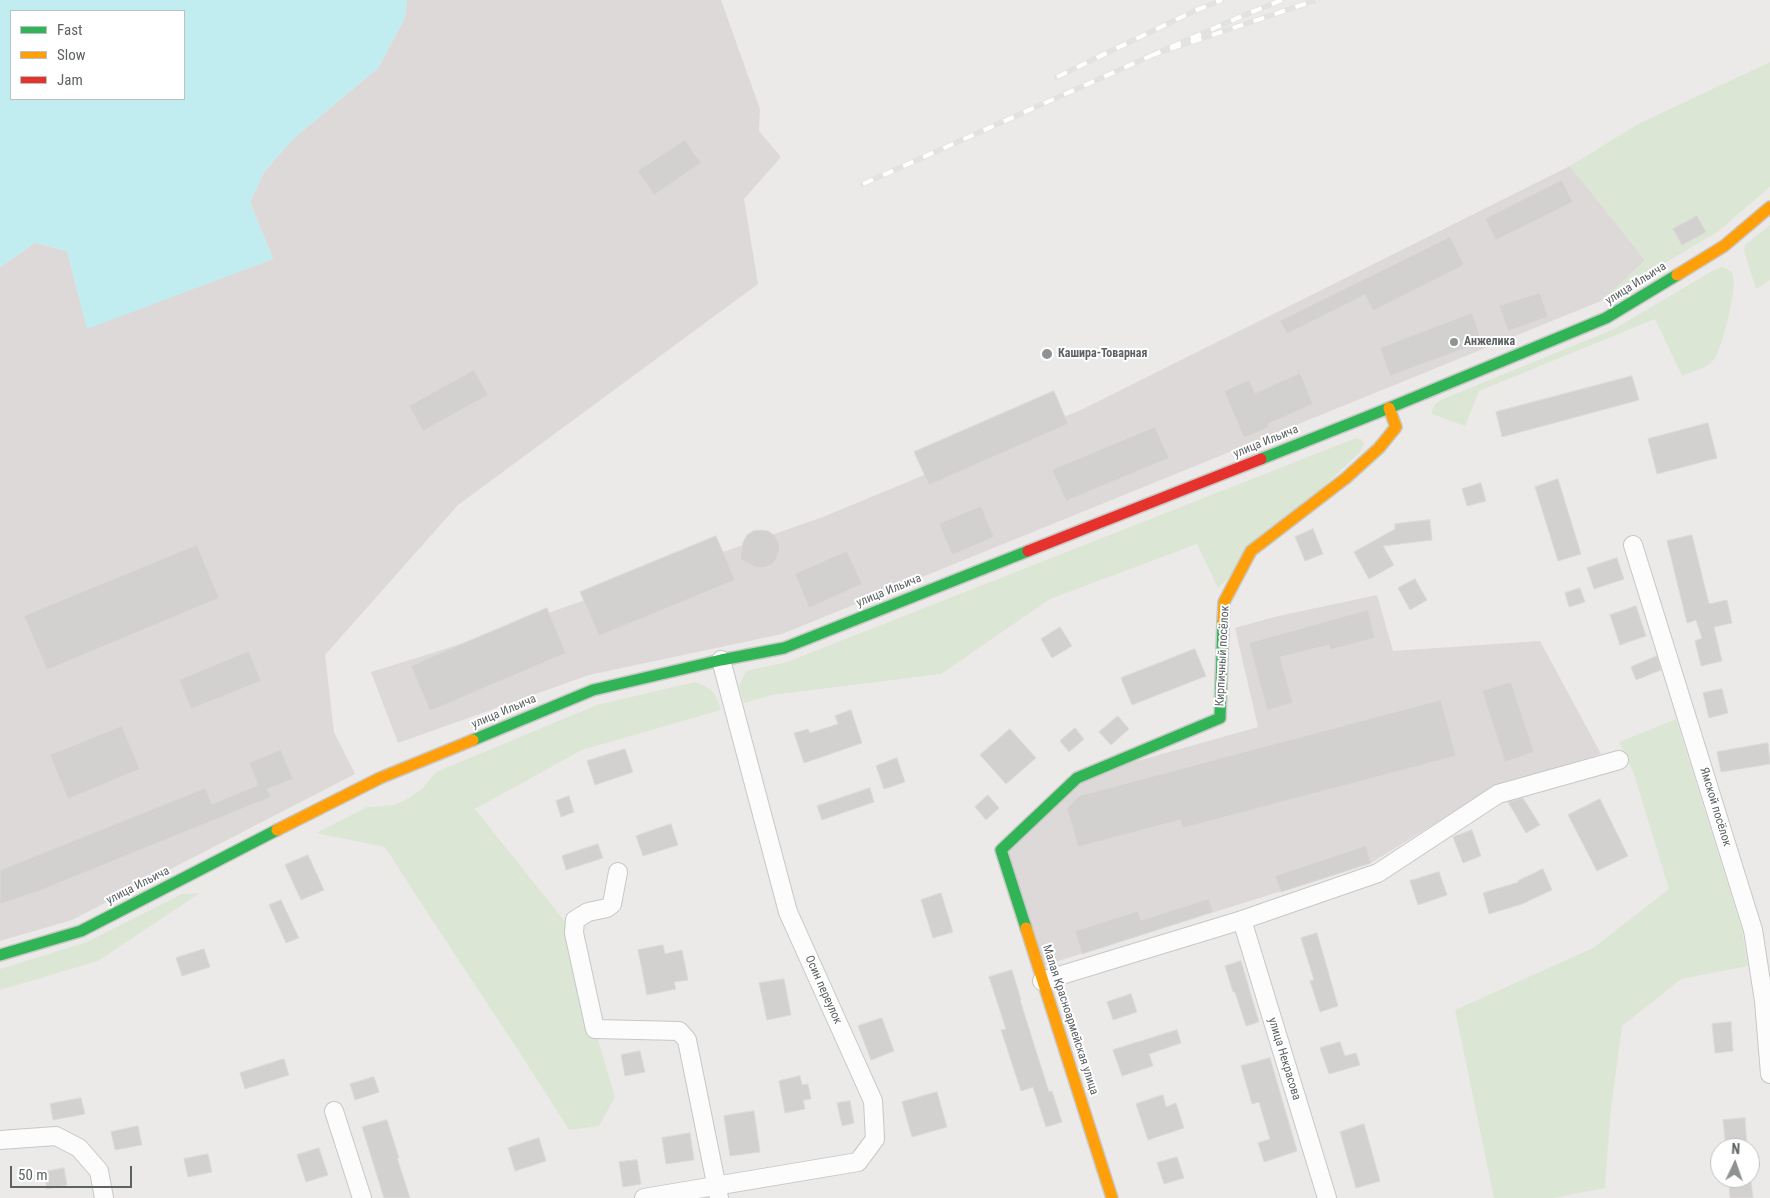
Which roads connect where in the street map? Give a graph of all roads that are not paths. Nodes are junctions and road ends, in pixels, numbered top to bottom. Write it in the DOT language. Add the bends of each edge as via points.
graph roads {
  1 [pos="1770,207"];
  2 [pos="1389,408"];
  3 [pos="1633,545"];
  4 [pos="721,660"];
  5 [pos="1619,760"];
  6 [pos="1001,850"];
  7 [pos="618,872"];
  8 [pos="1242,920"];
  9 [pos="0,955"];
  10 [pos="1042,980"];
  11 [pos="1770,1074"];
  12 [pos="334,1111"];
  13 [pos="0,1140"];
  14 [pos="718,1192"];
  15 [pos="104,1198"];
  16 [pos="362,1198"];
  17 [pos="644,1198"];
  18 [pos="1112,1198"];
  19 [pos="1327,1198"];
  1 -- 2 [label="street, улица Ильича" via="1724,246 1606,318"];
  2 -- 4 [label="street, улица Ильича" via="784,648"];
  2 -- 6 [label="street, Кирпичный посёлок" via="1396,426 1379,448 1346,478 1251,551 1224,602 1220,718 1077,778"];
  3 -- 11 [label="street, Ямской посёлок" via="1753,930 1764,1001"];
  4 -- 9 [label="street, улица Ильича" via="593,690 380,778 81,931"];
  4 -- 14 [label="street, Осин переулок" via="788,912 873,1102 876,1139 858,1162"];
  5 -- 8 [label="street" via="1498,794 1378,873"];
  6 -- 10 [label="street, Малая Красноармейская улица"];
  7 -- 14 [label="street" via="612,904 575,920 574,933 596,1029 679,1031 687,1040"];
  8 -- 10 [label="street"];
  8 -- 19 [label="street, улица Некрасова"];
  10 -- 18 [label="street, Малая Красноармейская улица"];
  12 -- 16 [label="street"];
  13 -- 15 [label="street" via="56,1136 79,1148 98,1171"];
  14 -- 17 [label="street, Осин переулок"];
}
